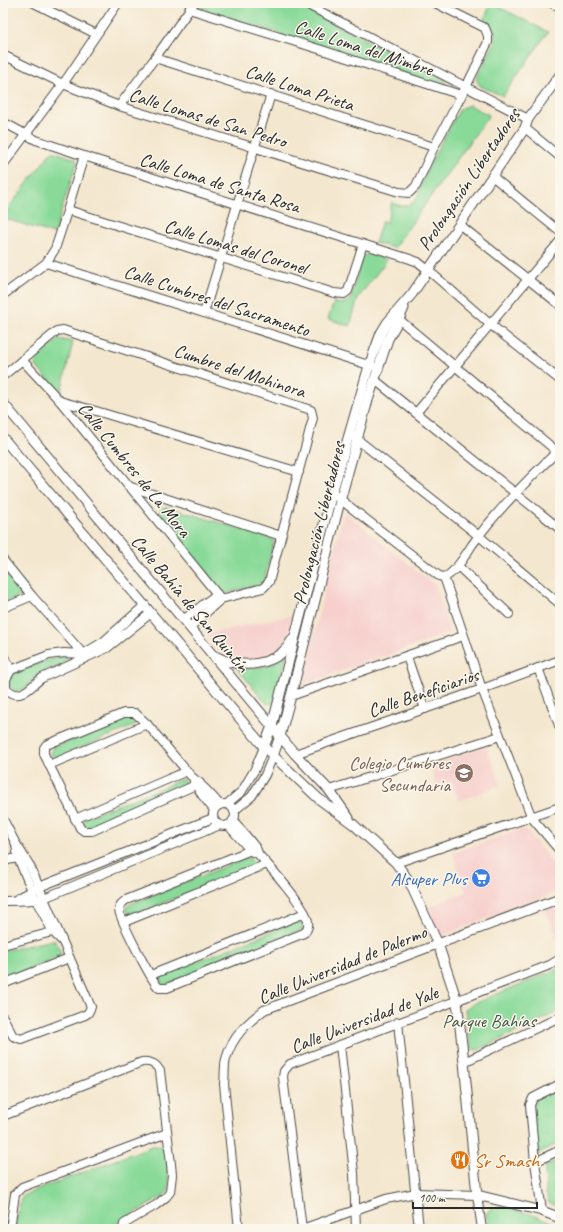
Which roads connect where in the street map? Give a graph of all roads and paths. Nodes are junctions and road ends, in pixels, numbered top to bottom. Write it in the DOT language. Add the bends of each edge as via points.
graph roads {
  1 [pos="34,3"];
  2 [pos="118,3"];
  3 [pos="304,3"];
  4 [pos="435,3"];
  5 [pos="551,3"];
  6 [pos="191,6"];
  7 [pos="560,8"];
  8 [pos="96,34"];
  9 [pos="3,55"];
  10 [pos="155,58"];
  11 [pos="559,80"];
  12 [pos="63,84"];
  13 [pos="466,87"];
  14 [pos="271,94"];
  15 [pos="461,95"];
  16 [pos="118,106"];
  17 [pos="3,122"];
  18 [pos="527,124"];
  19 [pos="26,135"];
  20 [pos="434,147"];
  21 [pos="254,148"];
  22 [pos="84,156"];
  23 [pos="560,157"];
  24 [pos="3,165"];
  25 [pos="492,176"];
  26 [pos="237,204"];
  27 [pos="68,210"];
  28 [pos="460,225"];
  29 [pos="560,232"];
  30 [pos="560,241"];
  31 [pos="363,244"];
  32 [pos="221,258"];
  33 [pos="46,263"];
  34 [pos="428,270"];
  35 [pos="528,280"];
  36 [pos="3,295"];
  37 [pos="560,306"];
  38 [pos="204,313"];
  39 [pos="397,317"];
  40 [pos="491,325"];
  41 [pos="22,360"];
  42 [pos="369,366"];
  43 [pos="456,367"];
  44 [pos="378,368"];
  45 [pos="3,376"];
  46 [pos="375,380"];
  47 [pos="560,380"];
  48 [pos="60,402"];
  49 [pos="3,403"];
  50 [pos="416,413"];
  51 [pos="349,433"];
  52 [pos="3,438"];
  53 [pos="357,439"];
  54 [pos="559,452"];
  55 [pos="299,472"];
  56 [pos="128,486"];
  57 [pos="515,492"];
  58 [pos="332,493"];
  59 [pos="340,501"];
  60 [pos="560,529"];
  61 [pos="281,536"];
  62 [pos="479,536"];
  63 [pos="3,560"];
  64 [pos="458,566"];
  65 [pos="444,577"];
  66 [pos="32,596"];
  67 [pos="219,596"];
  68 [pos="560,604"];
  69 [pos="145,605"];
  70 [pos="3,608"];
  71 [pos="151,613"];
  72 [pos="508,614"];
  73 [pos="183,620"];
  74 [pos="190,628"];
  75 [pos="297,629"];
  76 [pos="308,631"];
  77 [pos="463,636"];
  78 [pos="3,654"];
  79 [pos="84,656"];
  80 [pos="214,656"];
  81 [pos="407,657"];
  82 [pos="560,660"];
  83 [pos="538,668"];
  84 [pos="10,670"];
  85 [pos="482,689"];
  86 [pos="292,696"];
  87 [pos="425,709"];
  88 [pos="147,724"];
  89 [pos="272,726"];
  90 [pos="560,728"];
  91 [pos="280,736"];
  92 [pos="500,736"];
  93 [pos="264,747"];
  94 [pos="295,754"];
  95 [pos="273,756"];
  96 [pos="49,765"];
  97 [pos="189,774"];
  98 [pos="198,784"];
  99 [pos="329,790"];
  100 [pos="560,807"];
  101 [pos="219,809"];
  102 [pos="234,811"];
  103 [pos="75,818"];
  104 [pos="532,818"];
  105 [pos="3,819"];
  106 [pos="227,823"];
  107 [pos="353,824"];
  108 [pos="255,851"];
  109 [pos="560,851"];
  110 [pos="21,857"];
  111 [pos="3,861"];
  112 [pos="396,863"];
  113 [pos="267,864"];
  114 [pos="80,871"];
  115 [pos="84,881"];
  116 [pos="39,887"];
  117 [pos="31,890"];
  118 [pos="44,898"];
  119 [pos="560,898"];
  120 [pos="15,900"];
  121 [pos="36,900"];
  122 [pos="3,901"];
  123 [pos="305,913"];
  124 [pos="124,922"];
  125 [pos="56,931"];
  126 [pos="438,944"];
  127 [pos="3,945"];
  128 [pos="69,958"];
  129 [pos="560,959"];
  130 [pos="151,975"];
  131 [pos="3,984"];
  132 [pos="457,1001"];
  133 [pos="3,1017"];
  134 [pos="560,1017"];
  135 [pos="398,1022"];
  136 [pos="340,1046"];
  137 [pos="464,1062"];
  138 [pos="560,1084"];
  139 [pos="3,1116"];
  140 [pos="167,1133"];
  141 [pos="560,1150"];
  142 [pos="535,1162"];
  143 [pos="416,1193"];
  144 [pos="477,1195"];
  145 [pos="356,1210"];
  146 [pos="542,1211"];
  147 [pos="560,1218"];
  148 [pos="123,1226"];
  149 [pos="10,1229"];
  150 [pos="240,1229"];
  151 [pos="302,1229"];
  152 [pos="356,1229"];
  153 [pos="419,1229"];
  154 [pos="482,1229"];
  1 -- 8 [label="street"];
  2 -- 8 [label="street"];
  3 -- 13 [label="street"];
  4 -- 13 [label="street" via="485,28 488,36 487,44"];
  5 -- 7 [label="street"];
  6 -- 10 [label="street"];
  6 -- 15 [label="street, Calle Loma del Mimbre"];
  8 -- 12 [label="street"];
  9 -- 12 [label="street, Calle Lomas de San Pedro"];
  10 -- 14 [label="street, Calle Loma Prieta"];
  10 -- 16 [label="street"];
  11 -- 18 [label="street, Prolongación Libertadores"];
  12 -- 16 [label="street, Calle Lomas de San Pedro"];
  12 -- 19 [label="street"];
  13 -- 15 [label="street"];
  13 -- 18 [label="street"];
  14 -- 20 [label="street, Calle Loma Prieta"];
  14 -- 21 [label="street"];
  15 -- 20 [label="street"];
  16 -- 21 [label="street, Calle Lomas de San Pedro"];
  17 -- 19 [label="street, Calle Loma de Santa Rosa"];
  18 -- 23 [label="street"];
  18 -- 25 [label="street, Prolongación Libertadores"];
  19 -- 22 [label="street, Calle Loma de Santa Rosa"];
  19 -- 24 [label="street"];
  20 -- 21 [label="street, Calle Lomas de San Pedro" via="416,186 409,192 398,192"];
  21 -- 26 [label="street"];
  22 -- 26 [label="street, Calle Loma de Santa Rosa"];
  22 -- 27 [label="street"];
  25 -- 28 [label="street, Prolongación Libertadores"];
  25 -- 29 [label="street"];
  26 -- 31 [label="street, Calle Loma de Santa Rosa"];
  26 -- 32 [label="street"];
  27 -- 32 [label="street, Calle Lomas del Coronel"];
  27 -- 33 [label="street" via="55,249"];
  28 -- 34 [label="street, Prolongación Libertadores"];
  28 -- 35 [label="street"];
  30 -- 35 [label="street"];
  31 -- 32 [label="street, Calle Lomas del Coronel" via="348,291 344,294"];
  31 -- 34 [label="street, Calle Loma de Santa Rosa" via="418,262"];
  32 -- 38 [label="street"];
  33 -- 36 [label="street"];
  33 -- 38 [label="street, Calle Cumbres del Sacramento"];
  34 -- 39 [label="street, Prolongación Libertadores"];
  34 -- 40 [label="street, Calle Loma de Santa Rosa"];
  35 -- 37 [label="street"];
  35 -- 40 [label="street"];
  38 -- 42 [label="street, Calle Cumbres del Sacramento"];
  39 -- 42 [label="street, Prolongación Libertadores" via="381,333"];
  39 -- 43 [label="street"];
  39 -- 44 [label="street, Prolongación Libertadores"];
  40 -- 43 [label="street"];
  40 -- 47 [label="street, Calle Loma de Santa Rosa"];
  41 -- 45 [label="street, Cumbre del Mohinora"];
  41 -- 48 [label="street, Calle Cumbres de La Mora"];
  41 -- 55 [label="street, Cumbre del Mohinora" via="57,331 66,330 309,409 314,418"];
  42 -- 44 [label="street, Calle Cumbres del Sacramento"];
  42 -- 51 [label="street, Prolongación Libertadores"];
  43 -- 50 [label="street"];
  43 -- 54 [label="street"];
  44 -- 46 [label="street, Prolongación Libertadores"];
  46 -- 50 [label="street"];
  46 -- 53 [label="street, Prolongación Libertadores"];
  48 -- 55 [label="street"];
  48 -- 56 [label="street, Calle Cumbres de La Mora"];
  49 -- 73 [label="street, Calle Bahía de San Quintín"];
  50 -- 57 [label="street"];
  51 -- 53 [label="street"];
  51 -- 58 [label="street, Prolongación Libertadores"];
  52 -- 69 [label="street, Calle Bahía de San Quintín"];
  53 -- 59 [label="street, Prolongación Libertadores"];
  53 -- 62 [label="street"];
  54 -- 57 [label="street"];
  55 -- 61 [label="street, Cumbre del Mohinora"];
  56 -- 61 [label="street"];
  56 -- 67 [label="street, Calle Cumbres de La Mora"];
  57 -- 60 [label="street"];
  57 -- 62 [label="street"];
  58 -- 59 [label="street"];
  58 -- 75 [label="street, Prolongación Libertadores"];
  59 -- 65 [label="street" via="439,576"];
  59 -- 76 [label="street, Prolongación Libertadores"];
  61 -- 67 [label="street, Cumbre del Mohinora" via="266,586"];
  62 -- 64 [label="street"];
  62 -- 68 [label="street"];
  63 -- 66 [label="street"];
  64 -- 65 [label="street"];
  64 -- 72 [label="street"];
  65 -- 77 [label="street"];
  66 -- 70 [label="street"];
  66 -- 79 [label="street"];
  67 -- 73 [label="street, Cumbre del Mohinora"];
  67 -- 74 [label="street, Cumbre del Mohinora"];
  69 -- 71 [label="street, Calle Bahía de San Quintín"];
  69 -- 79 [label="street"];
  71 -- 79 [label="street" via="114,643"];
  71 -- 93 [label="street, Calle Bahía de San Quintín"];
  73 -- 74 [label="street, Calle Bahía de San Quintín"];
  74 -- 80 [label="street, Calle Bahía de San Quintín"];
  75 -- 76 [label="street"];
  75 -- 80 [label="street" via="279,655 265,662 246,664"];
  75 -- 89 [label="street, Prolongación Libertadores"];
  76 -- 86 [label="street, Prolongación Libertadores"];
  77 -- 81 [label="street"];
  77 -- 85 [label="street"];
  78 -- 84 [label="street"];
  79 -- 84 [label="street" via="64,653 48,655"];
  79 -- 84 [label="street" via="36,681 21,694 13,694 6,688"];
  80 -- 89 [label="street, Calle Bahía de San Quintín"];
  81 -- 86 [label="street"];
  81 -- 87 [label="street"];
  82 -- 83 [label="street, Calle Beneficiarios"];
  83 -- 85 [label="street, Calle Beneficiarios"];
  83 -- 90 [label="street"];
  85 -- 87 [label="street, Calle Beneficiarios"];
  85 -- 92 [label="street"];
  86 -- 91 [label="street, Prolongación Libertadores"];
  87 -- 94 [label="street, Calle Beneficiarios"];
  88 -- 96 [label="street"];
  88 -- 96 [label="street" via="135,713 124,713 46,745 43,751"];
  88 -- 97 [label="street"];
  89 -- 91 [label="street, Calle Bahía de San Quintín"];
  89 -- 93 [label="street, Prolongación Libertadores"];
  91 -- 94 [label="street, Calle Bahía de San Quintín"];
  91 -- 95 [label="street, Prolongación Libertadores"];
  92 -- 99 [label="street"];
  92 -- 104 [label="street"];
  93 -- 95 [label="street, Calle Bahía de San Quintín"];
  93 -- 101 [label="street" via="242,791"];
  94 -- 99 [label="street, Calle Bahía de San Quintín"];
  95 -- 102 [label="street" via="252,796"];
  95 -- 107 [label="street, Calle Bahía de San Quintín" via="319,799"];
  96 -- 103 [label="street"];
  97 -- 98 [label="street"];
  97 -- 103 [label="street"];
  98 -- 101 [label="street"];
  98 -- 103 [label="street" via="92,831 82,830"];
  99 -- 107 [label="street, Calle Bahía de San Quintín"];
  100 -- 104 [label="street"];
  101 -- 102 [label="street"];
  101 -- 106 [label="street" via="215,821"];
  101 -- 114 [label="street"];
  102 -- 106 [label="street"];
  104 -- 109 [label="street"];
  104 -- 112 [label="street"];
  105 -- 110 [label="street"];
  106 -- 108 [label="street"];
  106 -- 115 [label="street"];
  107 -- 112 [label="street, Calle Bahía de San Quintín"];
  108 -- 113 [label="street"];
  108 -- 124 [label="street" via="126,900 120,907"];
  110 -- 111 [label="street"];
  110 -- 116 [label="street" via="30,866"];
  110 -- 117 [label="street"];
  112 -- 126 [label="street, Calle Bahía de San Quintín" via="412,887"];
  113 -- 123 [label="street"];
  113 -- 124 [label="street"];
  114 -- 115 [label="street"];
  114 -- 116 [label="street"];
  115 -- 118 [label="street"];
  116 -- 117 [label="street"];
  116 -- 118 [label="street"];
  117 -- 120 [label="street"];
  117 -- 121 [label="street"];
  118 -- 121 [label="street"];
  118 -- 125 [label="street"];
  119 -- 126 [label="street, Calle Universidad de Palermo"];
  120 -- 121 [label="street"];
  120 -- 122 [label="street"];
  121 -- 125 [label="street"];
  123 -- 130 [label="street"];
  123 -- 130 [label="street" via="308,927 304,933 164,989 157,986"];
  124 -- 130 [label="street"];
  125 -- 127 [label="street"];
  125 -- 128 [label="street"];
  126 -- 132 [label="street, Calle Bahía de San Quintín"];
  126 -- 150 [label="street, Calle Universidad de Palermo" via="264,1010 240,1031 226,1059 224,1084"];
  128 -- 131 [label="street"];
  128 -- 133 [label="street" via="90,1003 88,1013 21,1039 13,1036"];
  129 -- 132 [label="street, Calle Universidad de Yale"];
  132 -- 135 [label="street, Calle Universidad de Yale"];
  132 -- 137 [label="street, Calle Bahía de San Quintín"];
  134 -- 137 [label="street"];
  135 -- 136 [label="street, Calle Universidad de Yale"];
  135 -- 143 [label="street"];
  136 -- 145 [label="street"];
  136 -- 151 [label="street, Calle Universidad de Yale" via="290,1064 284,1071"];
  137 -- 144 [label="street, Calle Bahía de San Quintín"];
  138 -- 142 [label="street" via="530,1102"];
  139 -- 140 [label="street" via="147,1062 155,1064 160,1071"];
  140 -- 148 [label="street" via="172,1175 170,1192 156,1205"];
  140 -- 149 [label="street" via="22,1187 15,1194"];
  141 -- 142 [label="street"];
  142 -- 146 [label="street"];
  143 -- 144 [label="street"];
  143 -- 145 [label="street" via="386,1199"];
  143 -- 153 [label="street"];
  144 -- 146 [label="street"];
  144 -- 154 [label="street, Calle Bahía de San Quintín"];
  145 -- 151 [label="street"];
  145 -- 152 [label="street"];
  146 -- 147 [label="street"];
}
